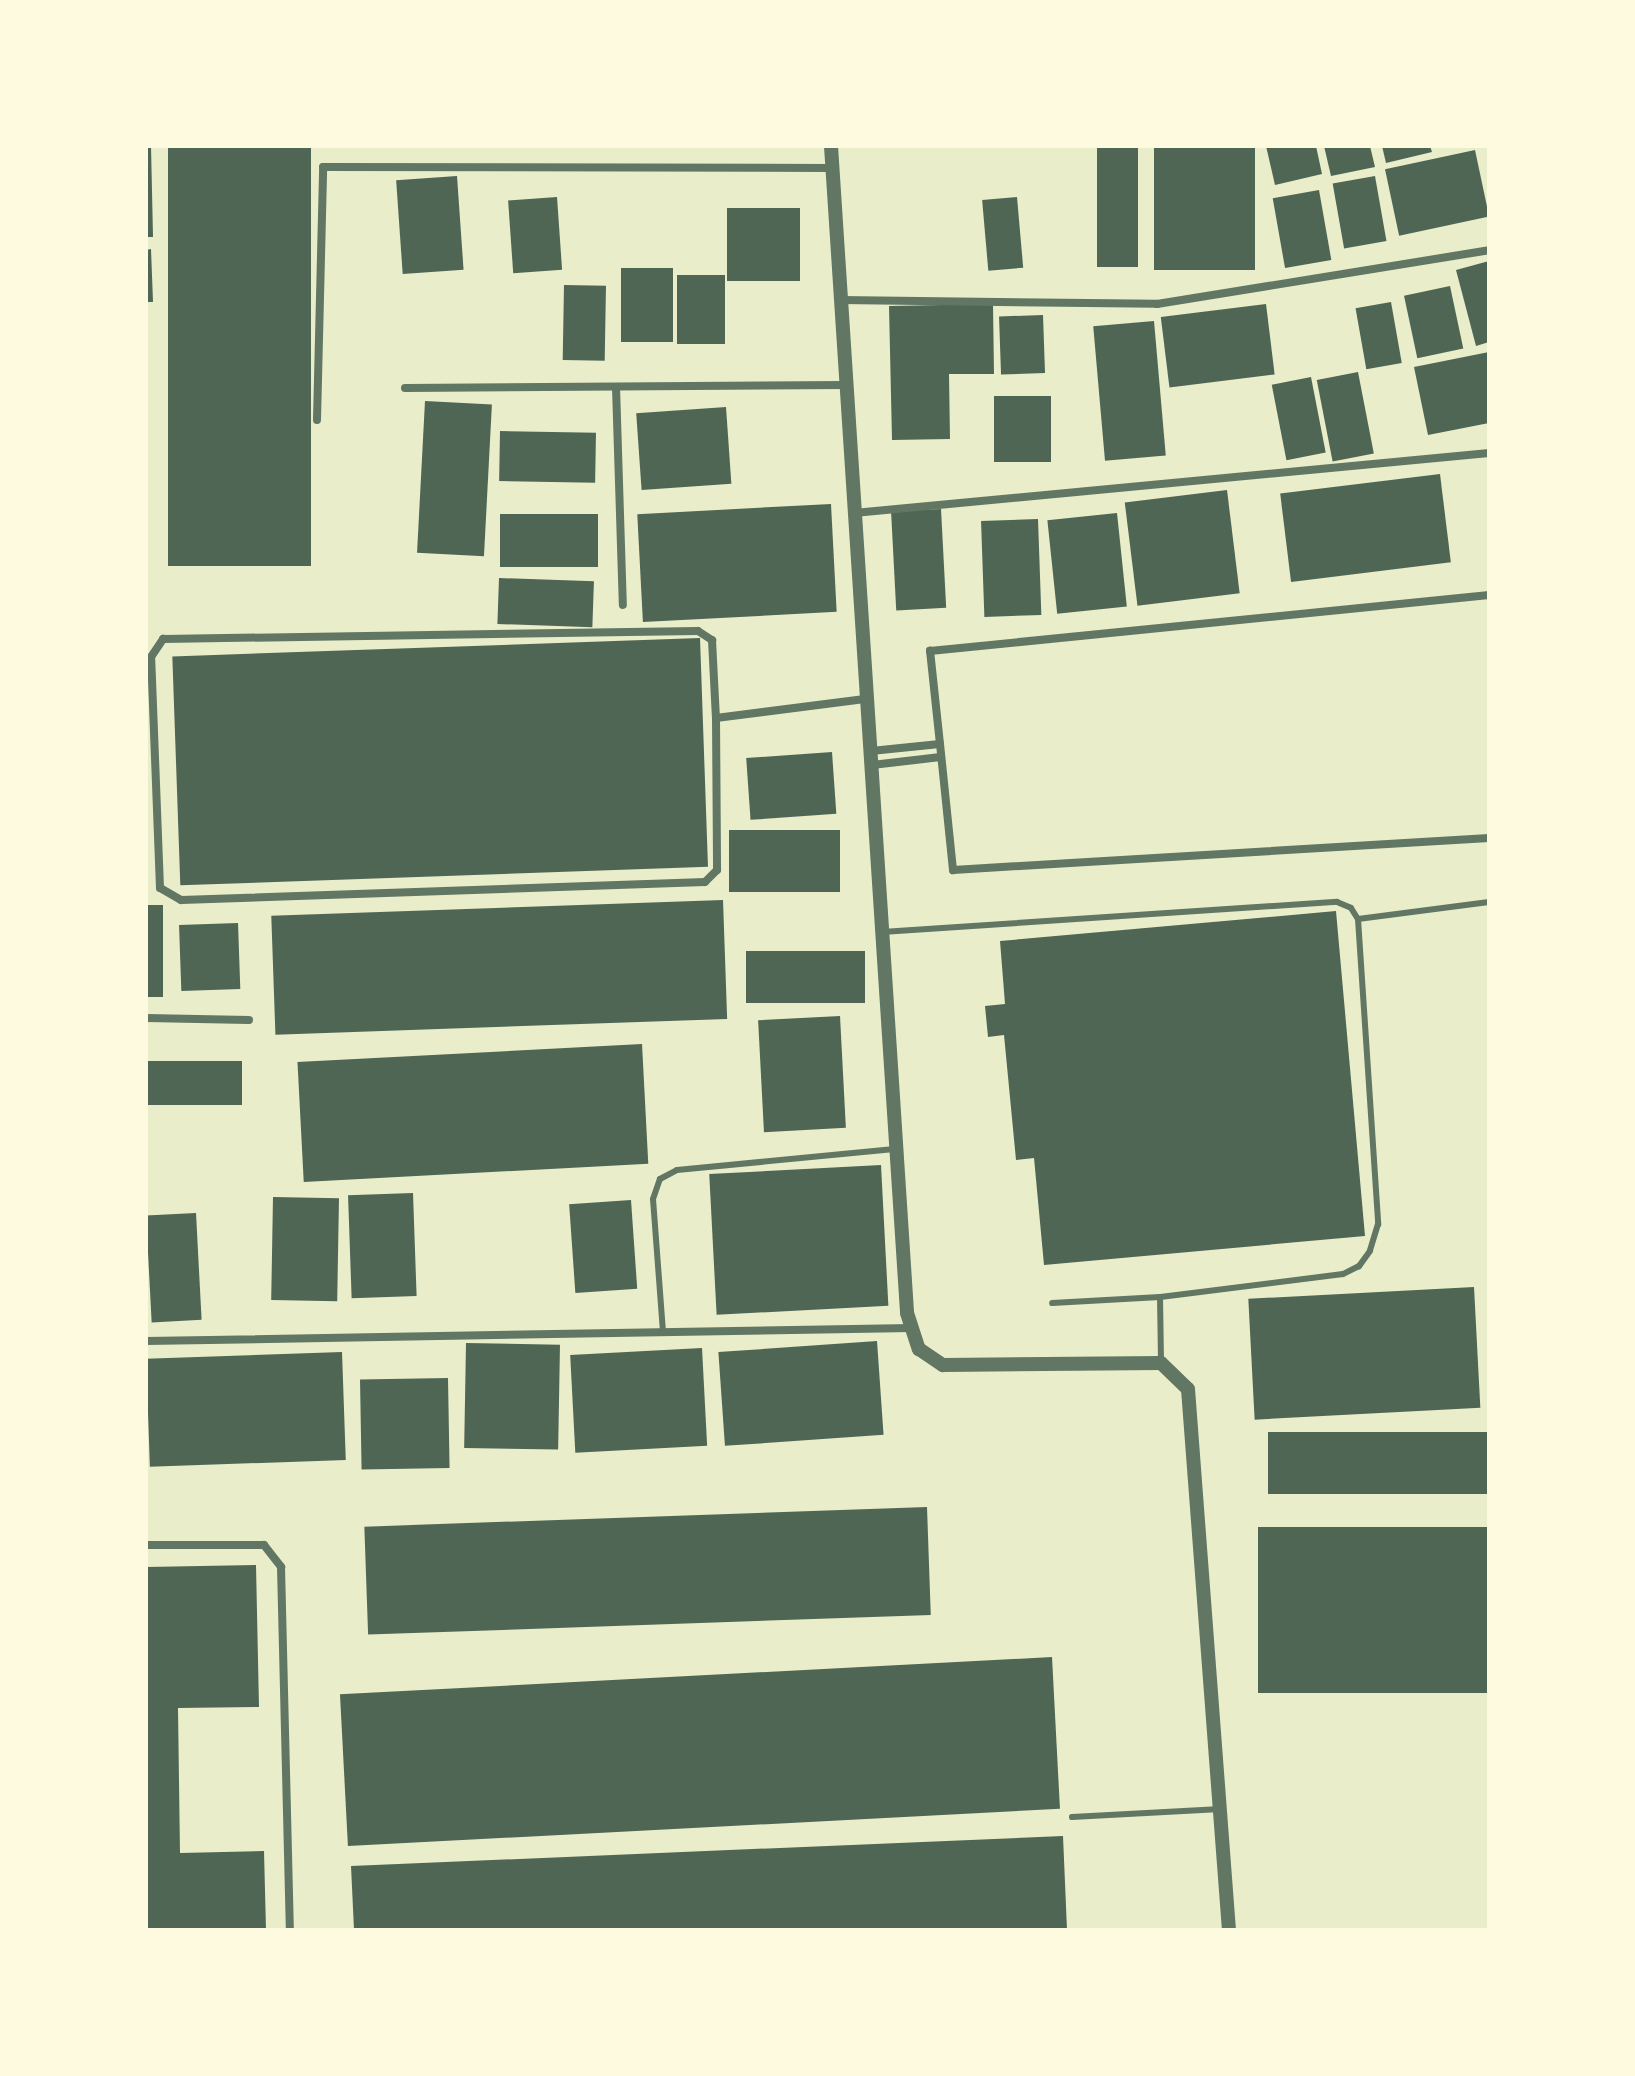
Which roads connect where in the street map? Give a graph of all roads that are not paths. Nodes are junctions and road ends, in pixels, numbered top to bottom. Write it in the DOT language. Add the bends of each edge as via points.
graph roads {
  1 [pos="831,146"];
  2 [pos="832,168"];
  3 [pos="1489,250"];
  4 [pos="839,300"];
  5 [pos="846,385"];
  6 [pos="616,387"];
  7 [pos="405,388"];
  8 [pos="317,420"];
  9 [pos="1489,453"];
  10 [pos="854,513"];
  11 [pos="1489,595"];
  12 [pos="623,605"];
  13 [pos="865,699"];
  14 [pos="716,718"];
  15 [pos="940,744"];
  16 [pos="941,757"];
  17 [pos="872,758"];
  18 [pos="1489,838"];
  19 [pos="1489,902"];
  20 [pos="1358,919"];
  21 [pos="882,932"];
  22 [pos="146,1018"];
  23 [pos="249,1020"];
  24 [pos="897,1149"];
  25 [pos="1160,1297"];
  26 [pos="1052,1303"];
  27 [pos="912,1328"];
  28 [pos="663,1332"];
  29 [pos="146,1341"];
  30 [pos="1161,1363"];
  31 [pos="146,1545"];
  32 [pos="1221,1809"];
  33 [pos="1072,1817"];
  34 [pos="290,1930"];
  35 [pos="1229,1930"];
  1 -- 2 [label="street"];
  2 -- 4 [label="street"];
  2 -- 8 [label="street" via="323,167"];
  3 -- 4 [label="street" via="1157,304"];
  4 -- 5 [label="street"];
  5 -- 6 [label="street"];
  5 -- 10 [label="street"];
  6 -- 7 [label="street"];
  6 -- 12 [label="street"];
  9 -- 10 [label="street"];
  10 -- 13 [label="street"];
  11 -- 15 [label="street" via="930,651"];
  13 -- 14 [label="street"];
  13 -- 17 [label="street"];
  14 -- 14 [label="street" via="717,870 705,882 181,900 168,895 156,879 151,657 172,635 698,631 712,640"];
  15 -- 16 [label="street"];
  15 -- 17 [label="street"];
  16 -- 17 [label="street"];
  16 -- 18 [label="street" via="953,870"];
  17 -- 21 [label="street"];
  19 -- 20 [label="lane"];
  20 -- 21 [label="lane" via="1351,908 1337,902"];
  20 -- 25 [label="lane" via="1378,1224 1370,1251 1343,1274"];
  21 -- 24 [label="street"];
  22 -- 23 [label="street"];
  24 -- 27 [label="street"];
  24 -- 28 [label="lane" via="677,1170 660,1179 653,1199"];
  25 -- 26 [label="lane"];
  25 -- 30 [label="lane"];
  27 -- 28 [label="street"];
  27 -- 30 [label="street" via="919,1349 943,1365"];
  28 -- 29 [label="street"];
  30 -- 32 [label="street" via="1188,1389 1190,1403"];
  31 -- 34 [label="street" via="264,1545 281,1567"];
  32 -- 33 [label="lane"];
  32 -- 35 [label="street"];
}
